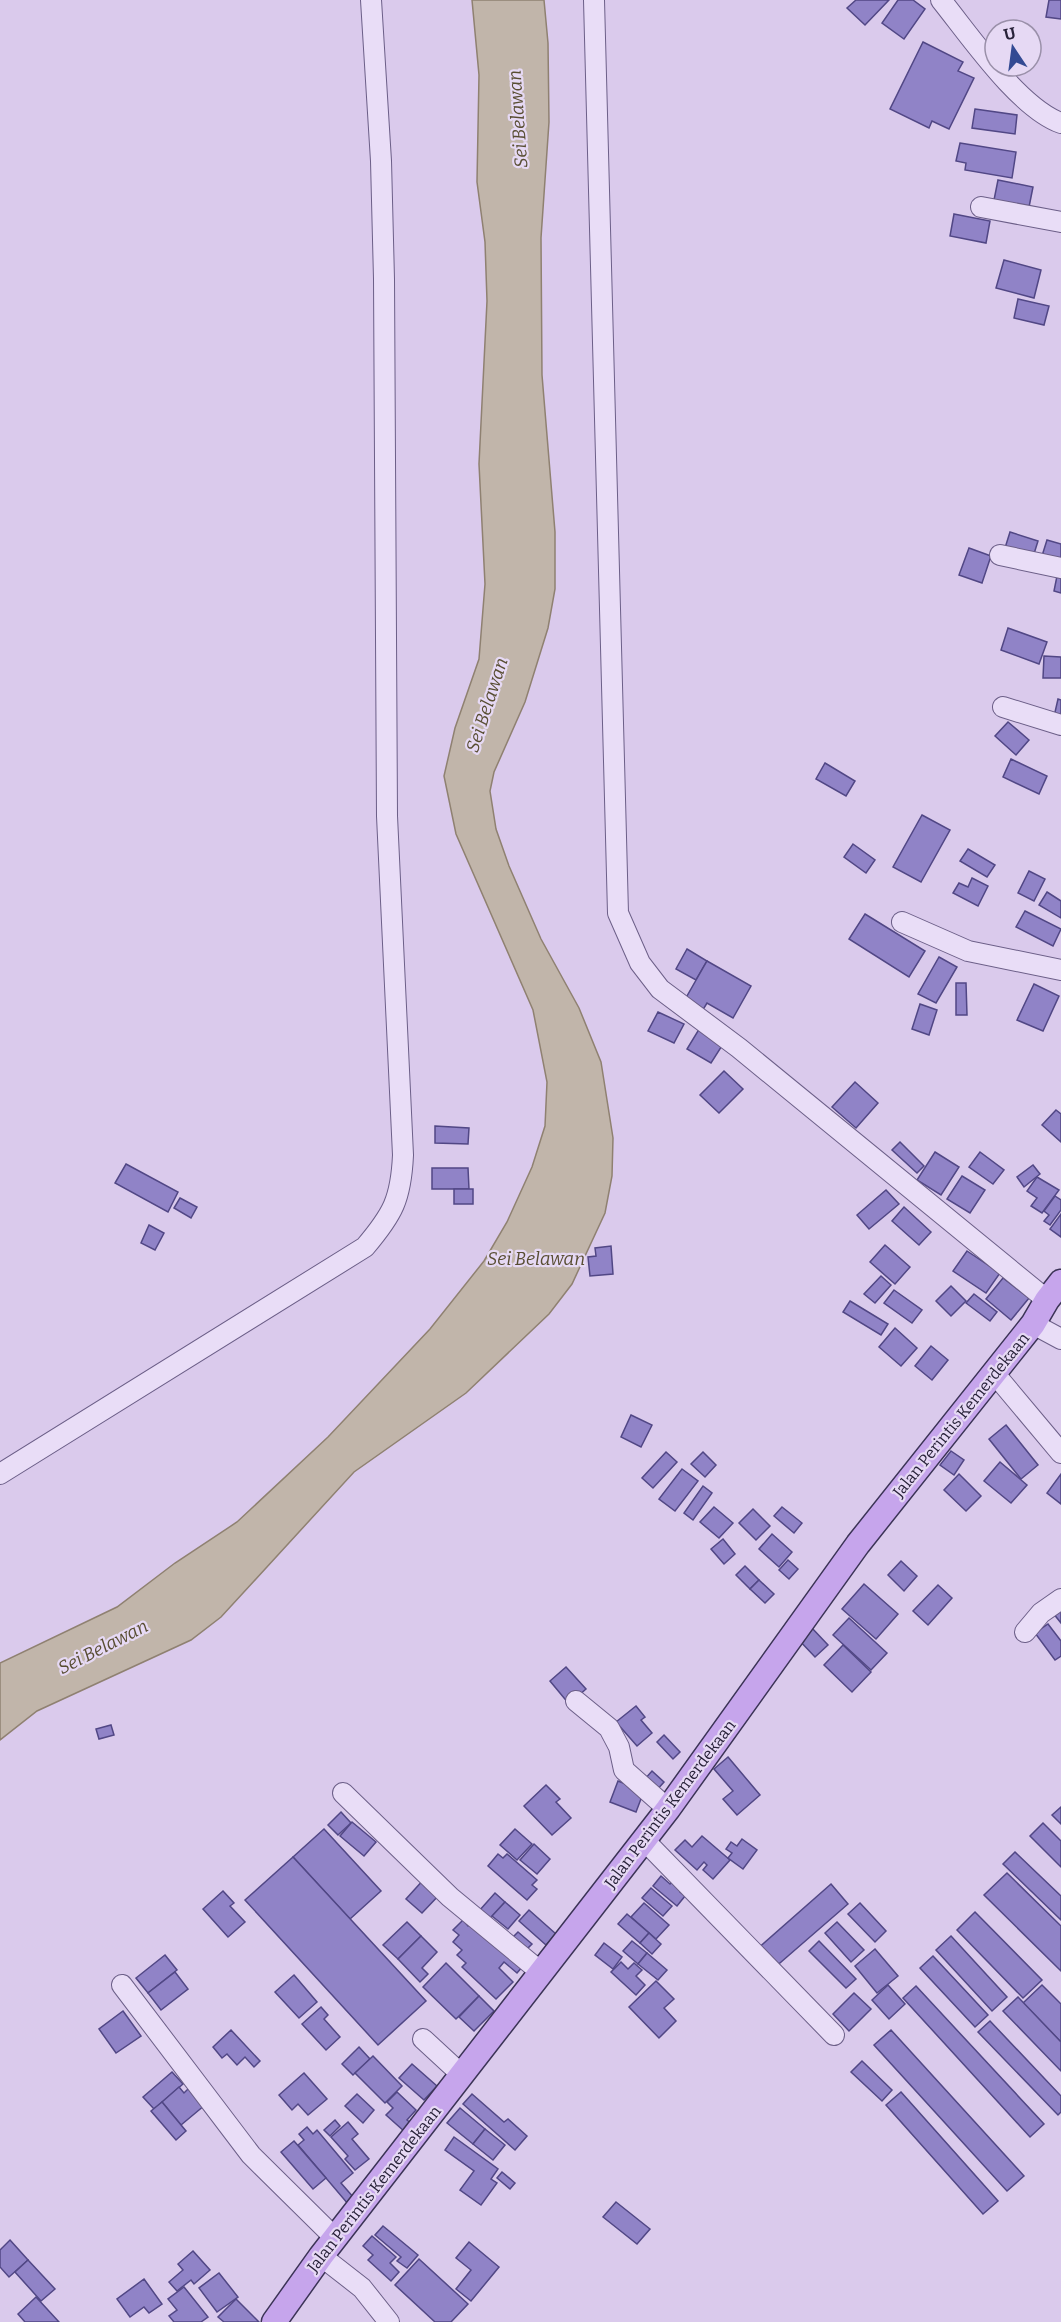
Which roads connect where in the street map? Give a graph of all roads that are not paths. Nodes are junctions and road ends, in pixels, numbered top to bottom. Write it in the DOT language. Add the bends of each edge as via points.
graph roads {
  1 [pos="371,0"];
  2 [pos="594,0"];
  3 [pos="941,0"];
  4 [pos="1061,123"];
  5 [pos="981,207"];
  6 [pos="1061,222"];
  7 [pos="1000,555"];
  8 [pos="1061,568"];
  9 [pos="1004,707"];
  10 [pos="1061,725"];
  11 [pos="902,922"];
  12 [pos="1061,970"];
  13 [pos="1054,1291"];
  14 [pos="1033,1324"];
  15 [pos="1061,1339"];
  16 [pos="994,1373"];
  17 [pos="1061,1453"];
  18 [pos="0,1474"];
  19 [pos="1061,1599"];
  20 [pos="1024,1632"];
  21 [pos="576,1701"];
  22 [pos="343,1793"];
  23 [pos="668,1809"];
  24 [pos="644,1840"];
  25 [pos="542,1973"];
  26 [pos="122,1985"];
  27 [pos="834,2035"];
  28 [pos="423,2039"];
  29 [pos="462,2075"];
  30 [pos="328,2247"];
  31 [pos="274,2322"];
  32 [pos="389,2322"];
  1 -- 18 [label="street" via="383,220 387,816 402,1180 388,1220 365,1247"];
  2 -- 13 [label="street" via="618,914 640,963 660,989"];
  3 -- 4 [label="street" via="1013,88"];
  5 -- 6 [label="street"];
  7 -- 8 [label="street"];
  9 -- 10 [label="street"];
  11 -- 12 [label="street" via="968,951"];
  13 -- 14 [label="main road, Jalan Perintis Kemerdekaan"];
  14 -- 15 [label="street"];
  14 -- 16 [label="main road, Jalan Perintis Kemerdekaan"];
  16 -- 17 [label="street"];
  16 -- 23 [label="main road, Jalan Perintis Kemerdekaan" via="858,1544"];
  19 -- 20 [label="street"];
  21 -- 23 [label="street" via="609,1728 619,1747 624,1770"];
  22 -- 25 [label="street" via="450,1897"];
  23 -- 24 [label="main road, Jalan Perintis Kemerdekaan"];
  24 -- 25 [label="main road, Jalan Perintis Kemerdekaan"];
  24 -- 27 [label="street"];
  25 -- 29 [label="main road, Jalan Perintis Kemerdekaan"];
  26 -- 30 [label="street" via="251,2155"];
  28 -- 29 [label="street"];
  29 -- 30 [label="main road, Jalan Perintis Kemerdekaan"];
  30 -- 31 [label="main road, Jalan Perintis Kemerdekaan"];
  30 -- 32 [label="street"];
}
